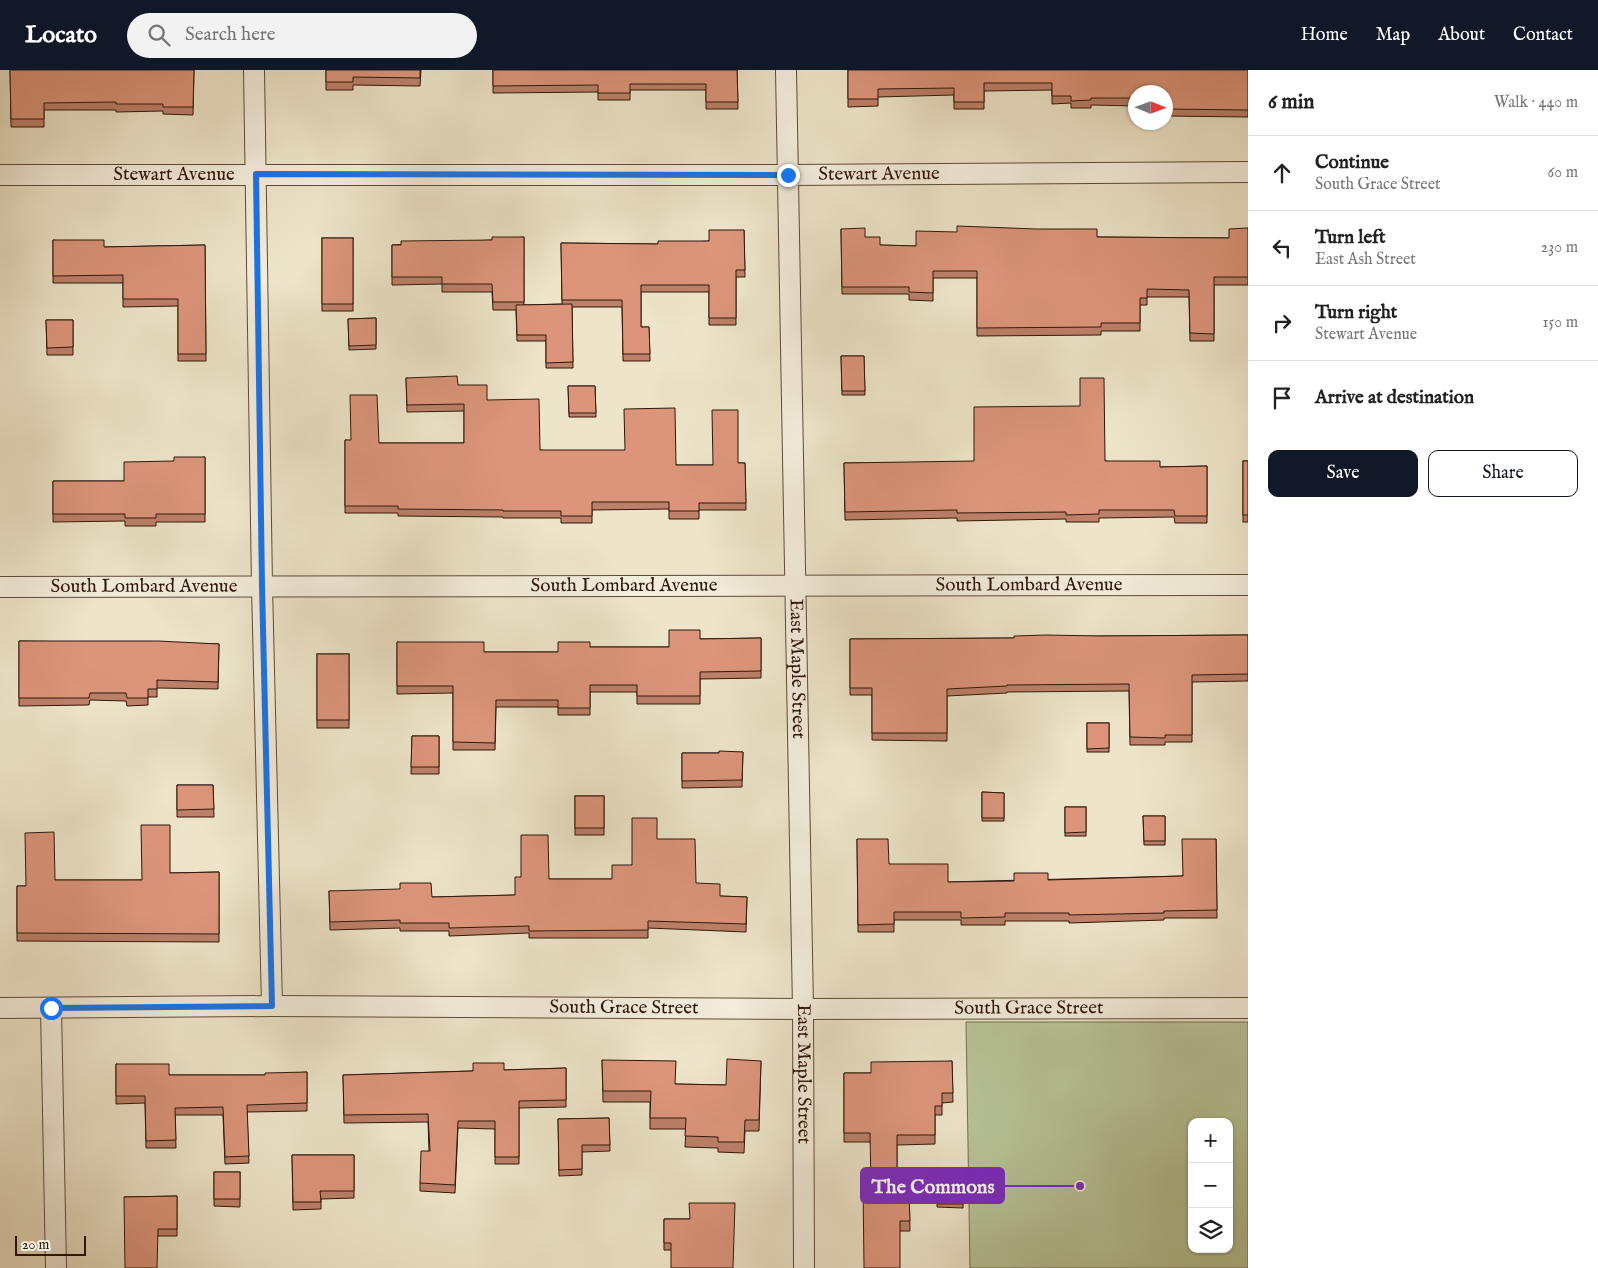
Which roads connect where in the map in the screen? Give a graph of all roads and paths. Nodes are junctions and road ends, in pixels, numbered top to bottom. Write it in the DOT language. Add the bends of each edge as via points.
graph roads {
  1 [pos="254,70"];
  2 [pos="786,70"];
  3 [pos="1248,172"];
  4 [pos="256,174"];
  5 [pos="0,175"];
  6 [pos="788,175"];
  7 [pos="1248,584"];
  8 [pos="262,586"];
  9 [pos="796,586"];
  10 [pos="0,587"];
  11 [pos="272,1006"];
  12 [pos="0,1008"];
  13 [pos="51,1008"];
  14 [pos="1248,1008"];
  15 [pos="804,1009"];
  16 [pos="56,1268"];
  17 [pos="804,1268"];
  1 -- 4 [label="street"];
  2 -- 6 [label="street, East Maple Street"];
  3 -- 6 [label="street, Stewart Avenue"];
  4 -- 5 [label="street, Stewart Avenue"];
  4 -- 6 [label="street, Stewart Avenue"];
  4 -- 8 [label="street"];
  6 -- 9 [label="street, East Maple Street"];
  7 -- 9 [label="street, South Lombard Avenue"];
  8 -- 9 [label="street, South Lombard Avenue"];
  8 -- 10 [label="street, South Lombard Avenue"];
  8 -- 11 [label="street"];
  9 -- 15 [label="street, East Maple Street"];
  11 -- 13 [label="street, South Grace Street"];
  11 -- 15 [label="street, South Grace Street"];
  12 -- 13 [label="street, South Grace Street"];
  13 -- 16 [label="street"];
  14 -- 15 [label="street, South Grace Street"];
  15 -- 17 [label="street, East Maple Street"];
}
